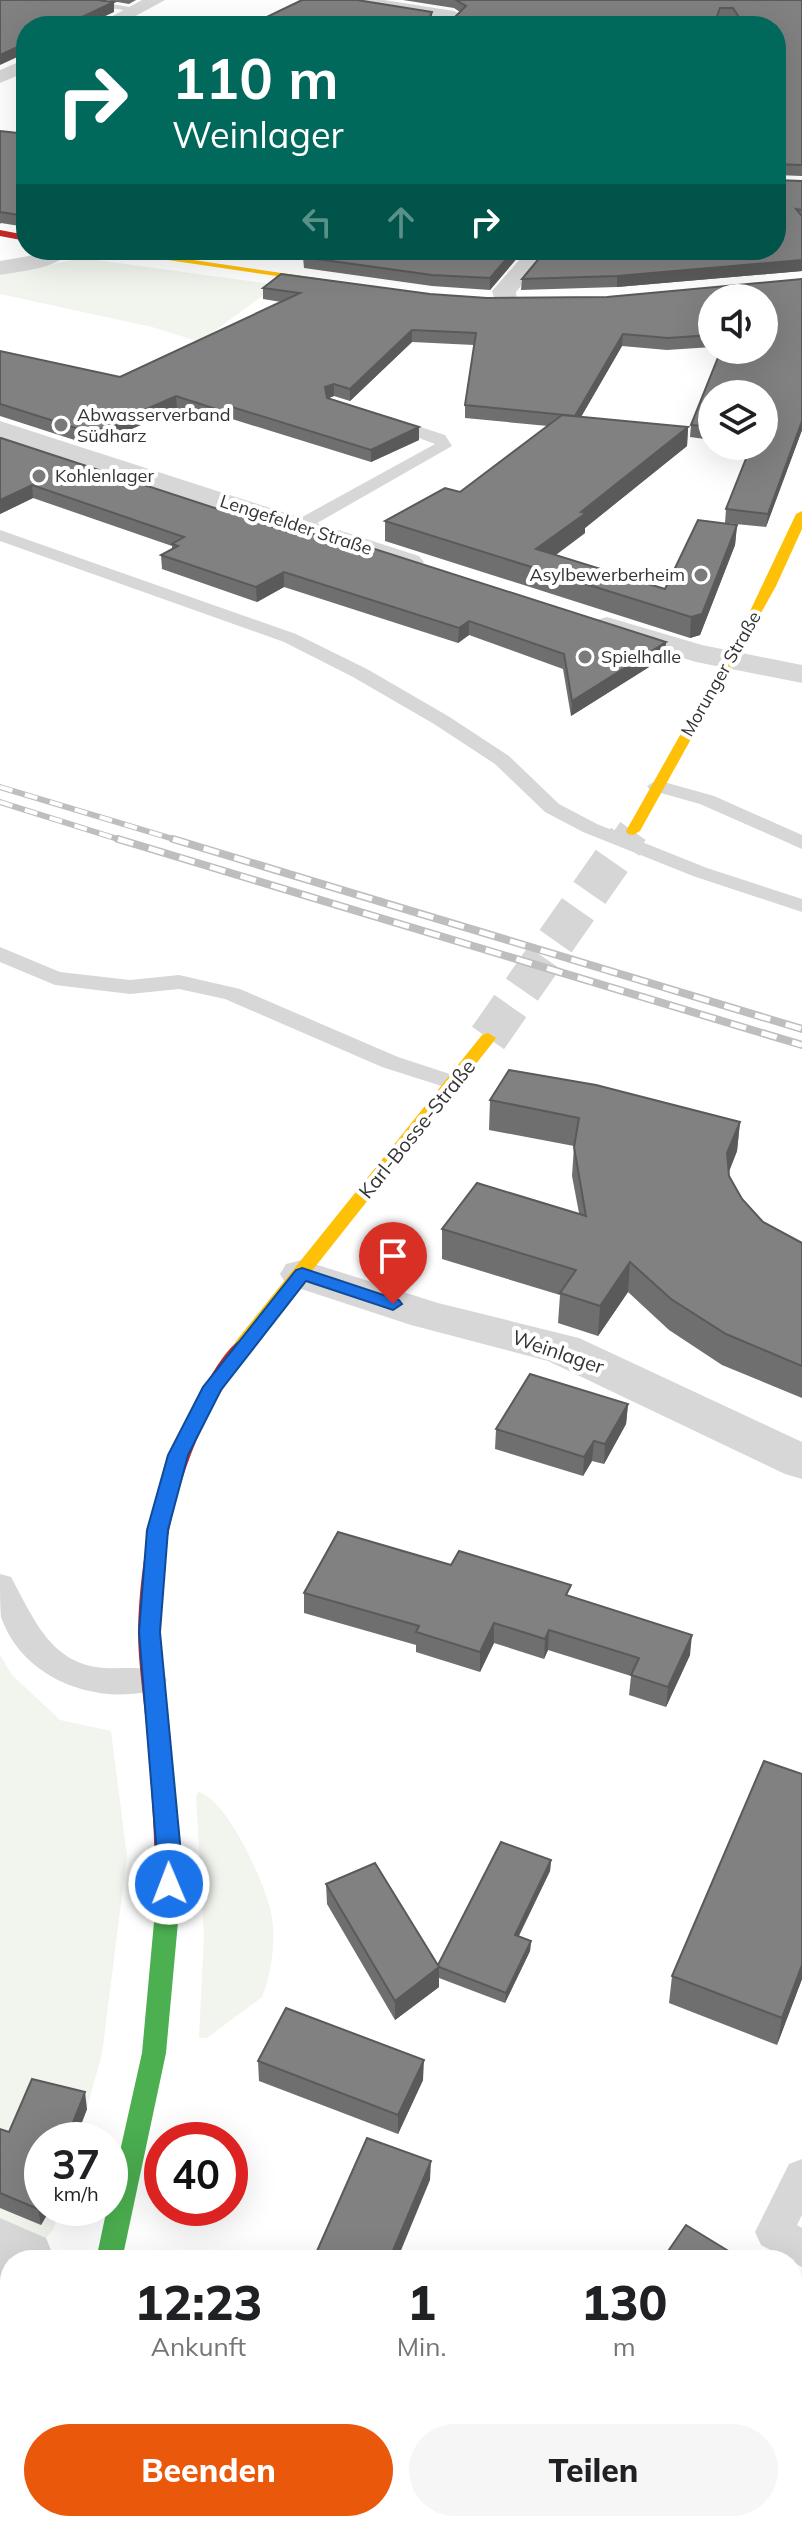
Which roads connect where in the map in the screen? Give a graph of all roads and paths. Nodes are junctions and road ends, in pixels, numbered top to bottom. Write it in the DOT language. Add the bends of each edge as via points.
graph roads {
  1 [pos="61,0"];
  2 [pos="156,0"];
  3 [pos="350,0"];
  4 [pos="137,9"];
  5 [pos="123,16"];
  6 [pos="426,16"];
  7 [pos="39,260"];
  8 [pos="178,260"];
  9 [pos="531,260"];
  10 [pos="0,268"];
  11 [pos="352,284"];
  12 [pos="504,301"];
  13 [pos="374,417"];
  14 [pos="0,429"];
  15 [pos="802,514"];
  16 [pos="299,526"];
  17 [pos="0,535"];
  18 [pos="430,569"];
  19 [pos="586,619"];
  20 [pos="731,661"];
  21 [pos="802,674"];
  22 [pos="657,786"];
  23 [pos="633,831"];
  24 [pos="802,843"];
  25 [pos="802,906"];
  26 [pos="0,954"];
  27 [pos="488,1038"];
  28 [pos="454,1083"];
  29 [pos="302,1274"];
  30 [pos="802,1462"];
  31 [pos="0,1585"];
  32 [pos="151,1680"];
  33 [pos="802,2176"];
  34 [pos="802,2249"];
  35 [pos="111,2250"];
  1 -- 4 [label="lane"];
  2 -- 4 [label="street"];
  3 -- 6 [label="street"];
  4 -- 5 [label="street"];
  7 -- 10 [label="street"];
  8 -- 11 [label="street"];
  9 -- 12 [label="street" via="504,291"];
  13 -- 16 [label="lane" via="439,438 444,446"];
  14 -- 16 [label="street, Lengefelder Straße"];
  15 -- 20 [label="street, Morunger Straße" via="786,557"];
  16 -- 18 [label="street, Lengefelder Straße"];
  17 -- 25 [label="lane" via="290,638 453,728 502,760 552,808 590,828"];
  19 -- 20 [label="street"];
  20 -- 21 [label="street"];
  20 -- 22 [label="street, Morunger Straße"];
  22 -- 23 [label="street, Morunger Straße"];
  22 -- 24 [label="lane" via="707,800"];
  26 -- 28 [label="lane" via="55,978 130,987 179,982 232,994 390,1062"];
  27 -- 28 [label="street, Karl-Bosse-Straße"];
  28 -- 29 [label="street, Karl-Bosse-Straße"];
  29 -- 30 [label="street, Weinlager" via="418,1312 563,1349"];
  29 -- 32 [label="street, Karl-Bosse-Straße" via="213,1387 178,1455 155,1549"];
  31 -- 32 [label="lane" via="25,1636 60,1669 101,1682"];
  32 -- 35 [label="street, Karl-Bosse-Straße" via="169,1901 154,2053"];
  33 -- 34 [label="lane" via="774,2232"];
}
